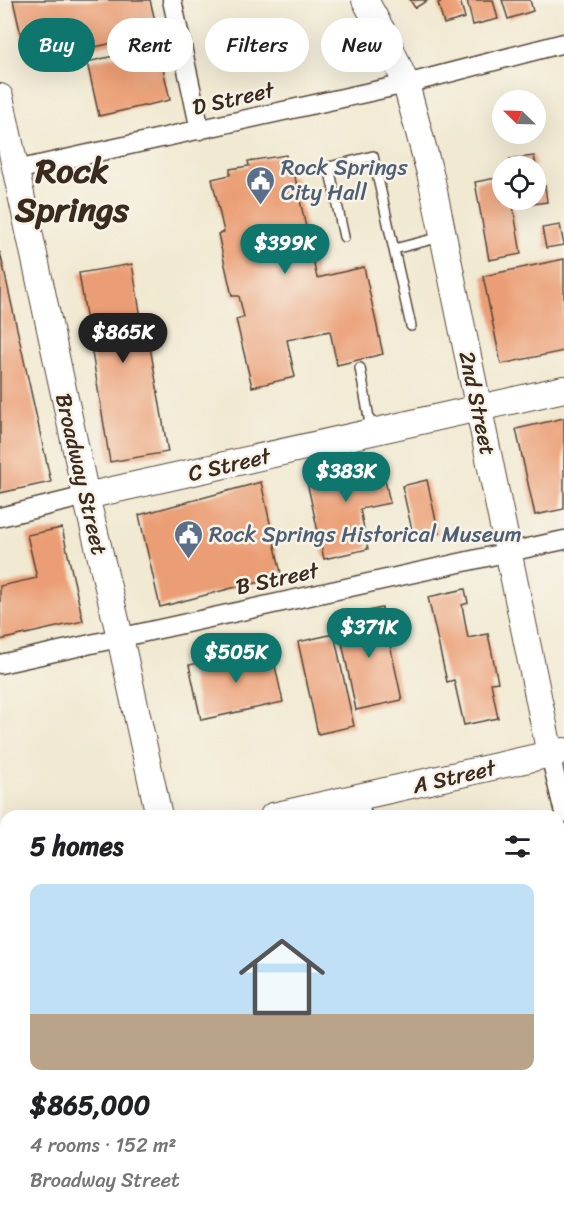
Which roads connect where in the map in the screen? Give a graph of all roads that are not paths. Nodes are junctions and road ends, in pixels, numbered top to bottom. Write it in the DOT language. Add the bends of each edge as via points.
graph roads {
  1 [pos="172,0"];
  2 [pos="365,0"];
  3 [pos="564,43"];
  4 [pos="406,84"];
  5 [pos="0,97"];
  6 [pos="200,130"];
  7 [pos="16,170"];
  8 [pos="443,236"];
  9 [pos="344,237"];
  10 [pos="394,249"];
  11 [pos="411,326"];
  12 [pos="360,368"];
  13 [pos="564,389"];
  14 [pos="478,408"];
  15 [pos="371,432"];
  16 [pos="86,496"];
  17 [pos="0,517"];
  18 [pos="564,540"];
  19 [pos="510,552"];
  20 [pos="120,637"];
  21 [pos="0,664"];
  22 [pos="557,752"];
  23 [pos="360,807"];
  24 [pos="158,810"];
  25 [pos="331,810"];
  26 [pos="564,810"];
  1 -- 6 [label="street"];
  2 -- 4 [label="street, 2nd Street"];
  3 -- 4 [label="street, D Street"];
  4 -- 6 [label="street, D Street"];
  4 -- 8 [label="street, 2nd Street"];
  5 -- 7 [label="street, Broadway Street"];
  6 -- 7 [label="street, D Street"];
  7 -- 16 [label="street, Broadway Street"];
  8 -- 10 [label="lane"];
  8 -- 14 [label="street, 2nd Street"];
  9 -- 10 [label="lane" via="329,167 373,156"];
  10 -- 11 [label="lane"];
  12 -- 15 [label="lane"];
  13 -- 14 [label="street, C Street"];
  14 -- 15 [label="street, C Street"];
  14 -- 19 [label="street, 2nd Street"];
  15 -- 16 [label="street, C Street"];
  16 -- 17 [label="street, C Street"];
  16 -- 20 [label="street, Broadway Street"];
  18 -- 19 [label="street, B Street"];
  19 -- 20 [label="street, B Street"];
  19 -- 22 [label="street, 2nd Street"];
  20 -- 21 [label="street, B Street"];
  20 -- 24 [label="street, Broadway Street"];
  22 -- 23 [label="street, A Street"];
  22 -- 26 [label="street, 2nd Street"];
  23 -- 25 [label="street, A Street"];
}
